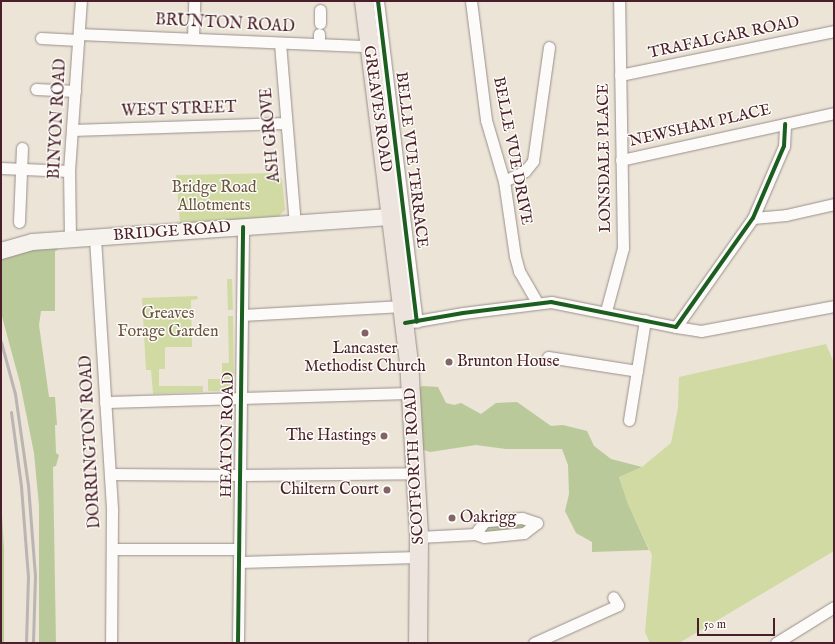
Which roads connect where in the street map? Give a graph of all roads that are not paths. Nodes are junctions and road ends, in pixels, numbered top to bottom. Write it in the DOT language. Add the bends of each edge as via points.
graph roads {
  1 [pos="81,1"];
  2 [pos="194,1"];
  3 [pos="364,1"];
  4 [pos="378,1"];
  5 [pos="471,1"];
  6 [pos="619,1"];
  7 [pos="320,10"];
  8 [pos="834,31"];
  9 [pos="319,34"];
  10 [pos="79,37"];
  11 [pos="40,38"];
  12 [pos="192,38"];
  13 [pos="280,43"];
  14 [pos="369,46"];
  15 [pos="549,47"];
  16 [pos="620,75"];
  17 [pos="36,89"];
  18 [pos="75,91"];
  19 [pos="834,113"];
  20 [pos="286,123"];
  21 [pos="785,124"];
  22 [pos="72,130"];
  23 [pos="22,148"];
  24 [pos="621,160"];
  25 [pos="1,168"];
  26 [pos="21,170"];
  27 [pos="69,171"];
  28 [pos="504,181"];
  29 [pos="834,204"];
  30 [pos="392,217"];
  31 [pos="753,218"];
  32 [pos="19,222"];
  33 [pos="295,224"];
  34 [pos="243,227"];
  35 [pos="95,238"];
  36 [pos="70,239"];
  37 [pos="1,251"];
  38 [pos="537,302"];
  39 [pos="403,306"];
  40 [pos="834,306"];
  41 [pos="606,312"];
  42 [pos="242,315"];
  43 [pos="645,320"];
  44 [pos="411,323"];
  45 [pos="676,327"];
  46 [pos="548,356"];
  47 [pos="637,371"];
  48 [pos="411,393"];
  49 [pos="241,399"];
  50 [pos="105,402"];
  51 [pos="629,420"];
  52 [pos="417,473"];
  53 [pos="110,474"];
  54 [pos="240,475"];
  55 [pos="475,534"];
  56 [pos="419,537"];
  57 [pos="113,549"];
  58 [pos="239,549"];
  59 [pos="418,558"];
  60 [pos="239,562"];
  61 [pos="613,597"];
  62 [pos="834,607"];
  63 [pos="111,643"];
  64 [pos="238,643"];
  65 [pos="418,643"];
  66 [pos="534,643"];
  67 [pos="776,643"];
  1 -- 10 [label="street, BINYON ROAD"];
  2 -- 12 [label="street"];
  3 -- 14 [label="main road, GREAVES ROAD"];
  4 -- 44 [label="street, BELLE VUE TERRACE"];
  5 -- 28 [label="street, BELLE VUE DRIVE" via="486,120"];
  6 -- 16 [label="street, LONSDALE PLACE"];
  7 -- 9 [label="street"];
  8 -- 16 [label="street, TRAFALGAR ROAD"];
  9 -- 13 [label="street, BRUNTON ROAD"];
  9 -- 14 [label="street, BRUNTON ROAD"];
  10 -- 11 [label="street, BRUNTON ROAD"];
  10 -- 12 [label="street, BRUNTON ROAD"];
  10 -- 18 [label="street, BINYON ROAD"];
  12 -- 13 [label="street, BRUNTON ROAD"];
  13 -- 20 [label="street, ASH GROVE"];
  14 -- 30 [label="main road, GREAVES ROAD"];
  15 -- 28 [label="street" via="533,161 524,171"];
  16 -- 24 [label="street, LONSDALE PLACE"];
  17 -- 18 [label="street"];
  18 -- 22 [label="street, BINYON ROAD"];
  19 -- 21 [label="street, NEWSHAM PLACE"];
  20 -- 22 [label="street, WEST STREET"];
  20 -- 33 [label="street, ASH GROVE"];
  21 -- 24 [label="street, NEWSHAM PLACE"];
  21 -- 31 [label="street" via="784,146"];
  22 -- 27 [label="street, BINYON ROAD"];
  23 -- 26 [label="street"];
  24 -- 41 [label="street, LONSDALE PLACE" via="622,248"];
  25 -- 26 [label="street"];
  26 -- 27 [label="street"];
  26 -- 32 [label="street"];
  27 -- 36 [label="street, BINYON ROAD"];
  28 -- 38 [label="street, BELLE VUE DRIVE" via="519,271"];
  29 -- 31 [label="street" via="786,215"];
  30 -- 33 [label="street, BRIDGE ROAD"];
  30 -- 39 [label="main road, SCOTFORTH ROAD"];
  31 -- 45 [label="street"];
  33 -- 34 [label="street, BRIDGE ROAD"];
  34 -- 35 [label="street, BRIDGE ROAD"];
  34 -- 42 [label="street, HEATON ROAD"];
  35 -- 36 [label="street, BRIDGE ROAD"];
  35 -- 50 [label="street, DORRINGTON ROAD"];
  36 -- 37 [label="street, BRIDGE ROAD" via="33,242"];
  38 -- 41 [label="street" via="551,302"];
  38 -- 44 [label="street"];
  39 -- 42 [label="street"];
  39 -- 44 [label="main road, SCOTFORTH ROAD"];
  40 -- 45 [label="street" via="701,331"];
  41 -- 43 [label="street"];
  42 -- 49 [label="street, HEATON ROAD"];
  43 -- 45 [label="street"];
  43 -- 47 [label="street"];
  44 -- 48 [label="main road, SCOTFORTH ROAD"];
  46 -- 47 [label="street"];
  47 -- 51 [label="street"];
  48 -- 49 [label="street"];
  48 -- 52 [label="main road, SCOTFORTH ROAD"];
  49 -- 50 [label="street"];
  49 -- 54 [label="street, HEATON ROAD"];
  50 -- 53 [label="street, DORRINGTON ROAD"];
  52 -- 54 [label="street"];
  52 -- 56 [label="main road, SCOTFORTH ROAD"];
  53 -- 54 [label="street"];
  53 -- 57 [label="street, DORRINGTON ROAD"];
  54 -- 58 [label="street, HEATON ROAD"];
  55 -- 56 [label="street"];
  56 -- 59 [label="main road, SCOTFORTH ROAD"];
  57 -- 58 [label="street"];
  57 -- 63 [label="street, DORRINGTON ROAD"];
  58 -- 60 [label="street, HEATON ROAD"];
  59 -- 60 [label="street"];
  59 -- 65 [label="main road, SCOTFORTH ROAD"];
  60 -- 64 [label="street, HEATON ROAD"];
  61 -- 66 [label="street" via="618,605"];
  62 -- 67 [label="street"];
}
